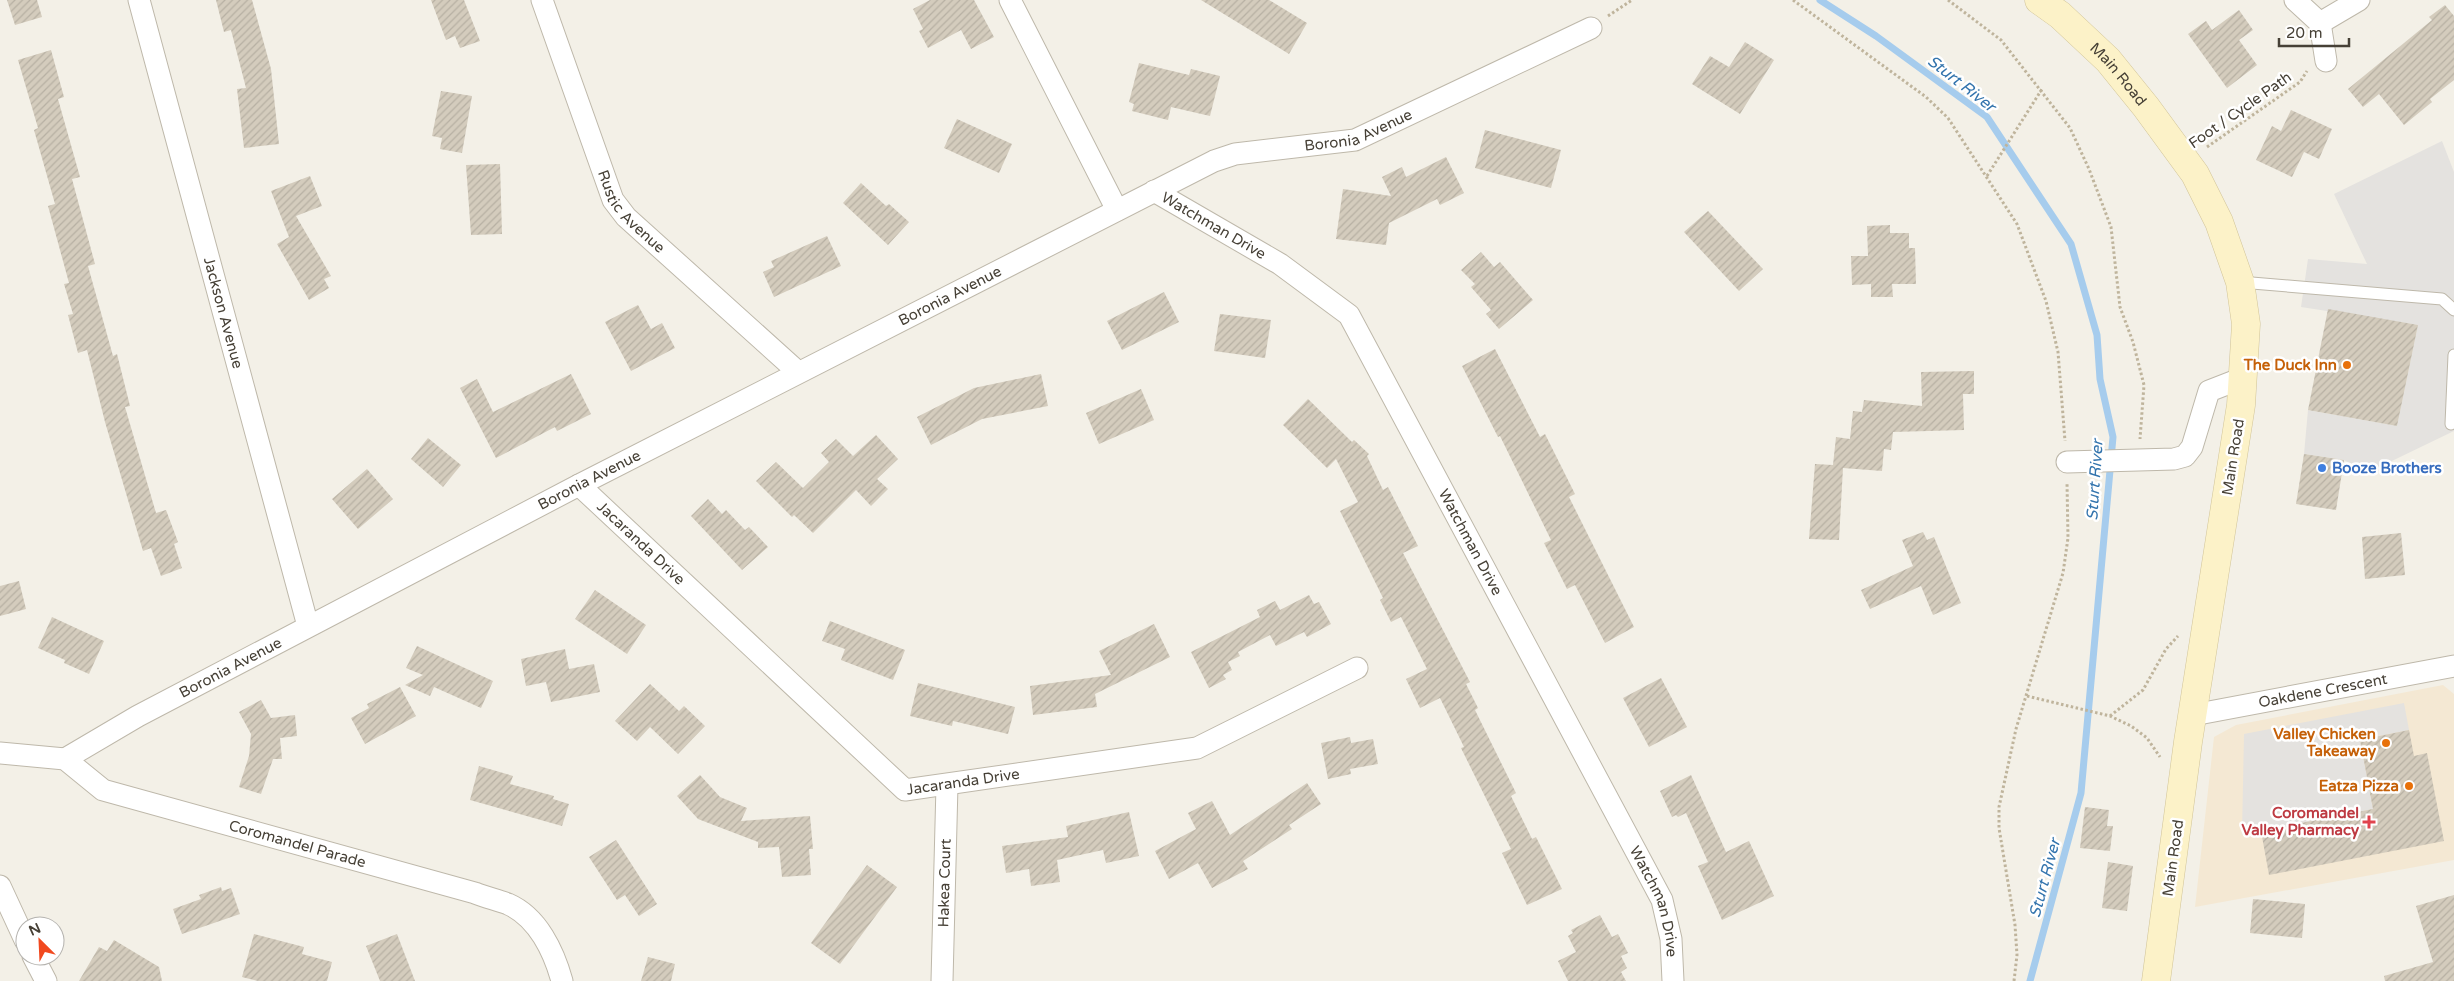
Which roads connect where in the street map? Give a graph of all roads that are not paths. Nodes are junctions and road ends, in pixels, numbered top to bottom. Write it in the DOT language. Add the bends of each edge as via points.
graph roads {
  1 [pos="139,0"];
  2 [pos="542,0"];
  3 [pos="1010,0"];
  4 [pos="2039,0"];
  5 [pos="2295,0"];
  6 [pos="2359,0"];
  7 [pos="2320,23"];
  8 [pos="1591,28"];
  9 [pos="2326,61"];
  10 [pos="1154,191"];
  11 [pos="1117,210"];
  12 [pos="2240,282"];
  13 [pos="2454,310"];
  14 [pos="2454,355"];
  15 [pos="798,372"];
  16 [pos="2245,377"];
  17 [pos="2451,424"];
  18 [pos="2066,462"];
  19 [pos="579,485"];
  20 [pos="308,626"];
  21 [pos="2454,666"];
  22 [pos="1357,668"];
  23 [pos="2193,715"];
  24 [pos="0,753"];
  25 [pos="65,759"];
  26 [pos="947,785"];
  27 [pos="0,886"];
  28 [pos="15,918"];
  29 [pos="38,966"];
  30 [pos="46,981"];
  31 [pos="562,981"];
  32 [pos="942,981"];
  33 [pos="1673,981"];
  34 [pos="2156,981"];
  1 -- 20 [label="street, Jackson Avenue"];
  2 -- 15 [label="street, Rustic Avenue" via="613,200 626,217"];
  3 -- 11 [label="street"];
  4 -- 12 [label="main road, Main Road" via="2108,60 2195,174 2219,222"];
  5 -- 7 [label="street"];
  6 -- 7 [label="street"];
  7 -- 9 [label="street"];
  8 -- 10 [label="street, Boronia Avenue" via="1355,140 1235,154"];
  10 -- 11 [label="street, Boronia Avenue"];
  10 -- 33 [label="street, Watchman Drive" via="1280,264 1349,315 1662,900 1672,939"];
  11 -- 15 [label="street, Boronia Avenue"];
  12 -- 13 [label="lane" via="2442,300"];
  12 -- 16 [label="main road, Main Road" via="2246,324"];
  14 -- 17 [label="lane"];
  15 -- 19 [label="street, Boronia Avenue"];
  16 -- 18 [label="street" via="2209,391 2192,447 2185,456"];
  16 -- 23 [label="main road, Main Road"];
  19 -- 20 [label="street, Boronia Avenue"];
  19 -- 26 [label="street, Jacaranda Drive" via="905,790"];
  20 -- 25 [label="street, Boronia Avenue" via="138,716"];
  21 -- 23 [label="street, Oakdene Crescent"];
  22 -- 26 [label="street, Jacaranda Drive" via="1197,748"];
  23 -- 34 [label="main road, Main Road"];
  24 -- 25 [label="street"];
  25 -- 31 [label="street, Coromandel Parade" via="103,790 509,905 528,918 542,934"];
  26 -- 32 [label="street, Hakea Court"];
  27 -- 28 [label="street"];
  29 -- 30 [label="street"];
}
